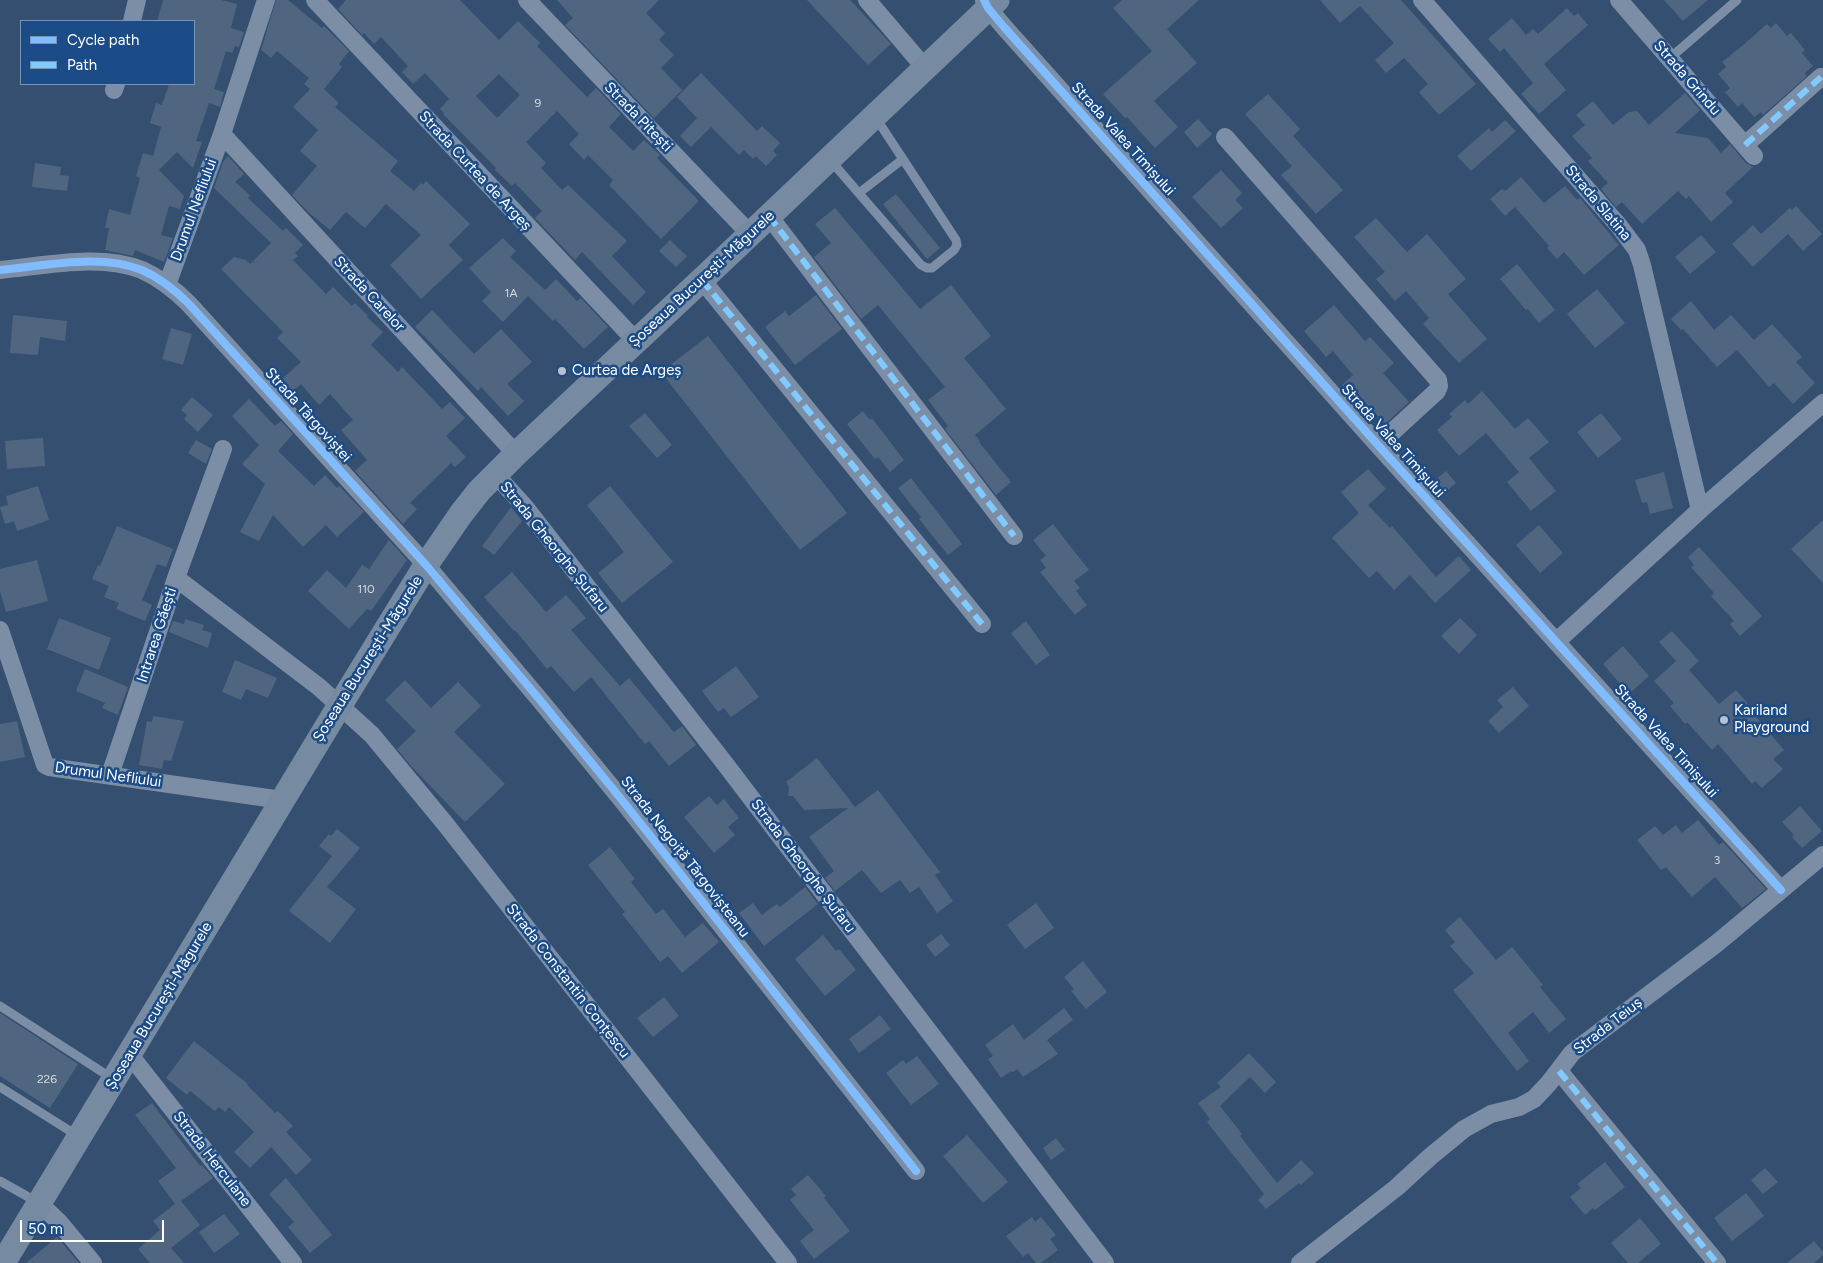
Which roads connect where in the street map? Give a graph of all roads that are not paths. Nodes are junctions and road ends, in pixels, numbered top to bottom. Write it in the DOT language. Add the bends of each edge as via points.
graph roads {
  1 [pos="138,0"];
  2 [pos="266,0"];
  3 [pos="315,0"];
  4 [pos="527,0"];
  5 [pos="867,0"];
  6 [pos="1422,0"];
  7 [pos="1619,0"];
  8 [pos="1737,0"];
  9 [pos="989,3"];
  10 [pos="132,20"];
  11 [pos="1670,58"];
  12 [pos="925,68"];
  13 [pos="1821,77"];
  14 [pos="874,116"];
  15 [pos="222,134"];
  16 [pos="1225,137"];
  17 [pos="829,159"];
  18 [pos="903,159"];
  19 [pos="859,193"];
  20 [pos="769,216"];
  21 [pos="750,234"];
  22 [pos="0,270"];
  23 [pos="702,280"];
  24 [pos="167,285"];
  25 [pos="636,341"];
  26 [pos="1823,403"];
  27 [pos="1378,445"];
  28 [pos="223,449"];
  29 [pos="516,454"];
  30 [pos="496,474"];
  31 [pos="1700,510"];
  32 [pos="1014,536"];
  33 [pos="426,565"];
  34 [pos="176,578"];
  35 [pos="982,624"];
  36 [pos="0,630"];
  37 [pos="1557,641"];
  38 [pos="340,705"];
  39 [pos="110,776"];
  40 [pos="282,800"];
  41 [pos="1823,855"];
  42 [pos="1781,890"];
  43 [pos="0,1006"];
  44 [pos="130,1056"];
  45 [pos="1559,1071"];
  46 [pos="115,1080"];
  47 [pos="0,1086"];
  48 [pos="80,1137"];
  49 [pos="916,1172"];
  50 [pos="0,1180"];
  51 [pos="40,1204"];
  52 [pos="3,1263"];
  53 [pos="93,1263"];
  54 [pos="293,1263"];
  55 [pos="788,1263"];
  56 [pos="1105,1263"];
  57 [pos="1300,1263"];
  58 [pos="1717,1263"];
  1 -- 10 [label="street"];
  2 -- 15 [label="street, Drumul Nefliului"];
  3 -- 25 [label="street, Strada Curtea de Argeș"];
  4 -- 21 [label="street, Strada Pitești"];
  5 -- 12 [label="street"];
  6 -- 31 [label="street, Strada Slatina" via="1619,226 1636,250"];
  7 -- 11 [label="street, Strada Grindu"];
  8 -- 11 [label="lane"];
  9 -- 12 [label="main road, Șoseaua București-Măgurele"];
  9 -- 27 [label="street, Strada Valea Timișului"];
  11 -- 13 [label="street, Strada Grindu" via="1750,150"];
  12 -- 14 [label="main road, Șoseaua București-Măgurele"];
  14 -- 17 [label="main road, Șoseaua București-Măgurele"];
  14 -- 18 [label="lane"];
  15 -- 24 [label="street, Drumul Nefliului"];
  15 -- 29 [label="street, Strada Carelor"];
  16 -- 27 [label="street" via="1438,380 1437,391"];
  17 -- 19 [label="lane"];
  17 -- 20 [label="main road, Șoseaua București-Măgurele"];
  18 -- 19 [label="lane"];
  18 -- 19 [label="lane" via="956,240 954,250 932,268 921,264"];
  20 -- 21 [label="main road, Șoseaua București-Măgurele"];
  20 -- 32 [label="street"];
  21 -- 23 [label="main road, Șoseaua București-Măgurele"];
  22 -- 24 [label="street" via="112,263 141,270"];
  23 -- 25 [label="main road, Șoseaua București-Măgurele"];
  23 -- 35 [label="street"];
  24 -- 33 [label="street, Strada Târgoviștei" via="199,315"];
  25 -- 29 [label="main road, Șoseaua București-Măgurele"];
  26 -- 31 [label="street"];
  27 -- 37 [label="street, Strada Valea Timișului"];
  28 -- 34 [label="street"];
  29 -- 30 [label="main road, Șoseaua București-Măgurele"];
  30 -- 33 [label="main road, Șoseaua București-Măgurele" via="461,514"];
  30 -- 56 [label="street, Strada Gheorghe Șufaru" via="525,506 714,750"];
  31 -- 37 [label="street"];
  33 -- 38 [label="main road, Șoseaua București-Măgurele"];
  33 -- 49 [label="street, Strada Negoiță Târgovișteanu" via="601,773"];
  34 -- 38 [label="street, Intrarea Găești"];
  34 -- 39 [label="street, Intrarea Găești"];
  36 -- 39 [label="street, Drumul Nefliului" via="45,765"];
  37 -- 42 [label="street, Strada Valea Timișului"];
  38 -- 40 [label="main road, Șoseaua București-Măgurele"];
  38 -- 55 [label="street, Strada Constantin Conțescu" via="372,736 447,826"];
  39 -- 40 [label="street, Drumul Nefliului"];
  40 -- 44 [label="main road, Șoseaua București-Măgurele"];
  41 -- 42 [label="street, Strada Teiuș"];
  42 -- 45 [label="street, Strada Teiuș" via="1716,944 1597,1032 1572,1053"];
  43 -- 46 [label="lane"];
  44 -- 46 [label="main road, Șoseaua București-Măgurele"];
  44 -- 54 [label="street, Strada Herculane"];
  45 -- 57 [label="street, Strada Teiuș" via="1527,1104 1491,1114 1464,1129 1396,1188"];
  45 -- 58 [label="street"];
  46 -- 48 [label="main road, Șoseaua București-Măgurele"];
  47 -- 48 [label="lane"];
  48 -- 51 [label="main road, Șoseaua București-Măgurele"];
  50 -- 51 [label="lane"];
  51 -- 52 [label="main road, Șoseaua București-Măgurele"];
  51 -- 53 [label="street"];
}
